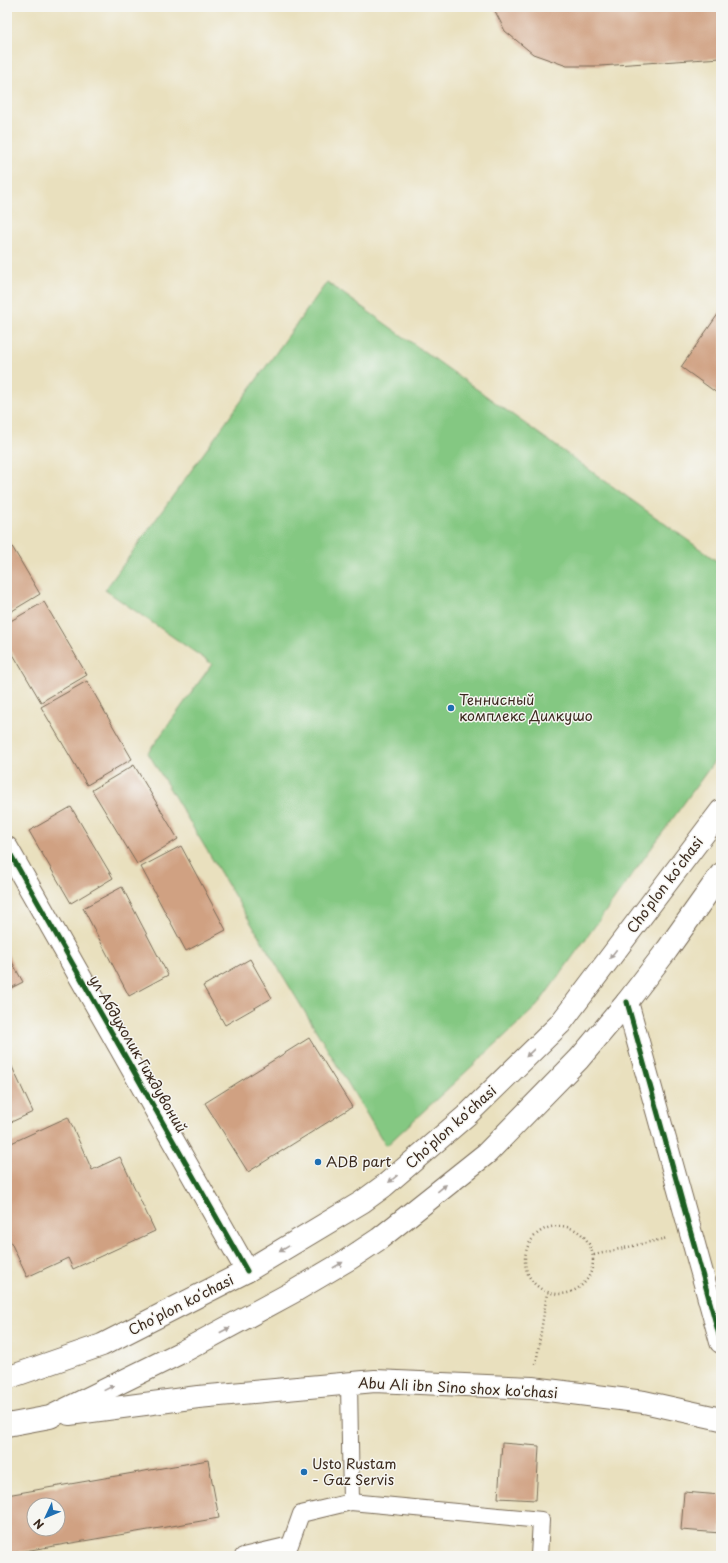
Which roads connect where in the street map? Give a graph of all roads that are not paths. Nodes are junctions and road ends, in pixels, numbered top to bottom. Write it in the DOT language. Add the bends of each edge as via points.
graph roads {
  1 [pos="721,811"];
  2 [pos="7,848"];
  3 [pos="721,874"];
  4 [pos="627,1002"];
  5 [pos="248,1271"];
  6 [pos="721,1342"];
  7 [pos="7,1378"];
  8 [pos="350,1383"];
  9 [pos="50,1417"];
  10 [pos="721,1419"];
  11 [pos="7,1425"];
  12 [pos="351,1502"];
  13 [pos="290,1550"];
  14 [pos="243,1556"];
  15 [pos="539,1556"];
  1 -- 5 [label="main road, Choʻplon koʻchasi, one-way" via="560,1024 467,1115 413,1163 362,1202"];
  2 -- 5 [label="main road, ул Абдухолик Гиждувоний"];
  3 -- 4 [label="main road"];
  4 -- 6 [label="main road"];
  9 -- 4 [label="main road, one-way" via="267,1307 379,1239 487,1152 579,1059"];
  5 -- 7 [label="main road, Choʻplon koʻchasi" via="102,1345"];
  8 -- 9 [label="main road, Abu Ali ibn Sino shox ko'chasi" via="198,1397"];
  8 -- 10 [label="main road, Abu Ali ibn Sino shox ko'chasi" via="374,1381 532,1388 644,1402"];
  8 -- 12 [label="lane"];
  9 -- 11 [label="main road"];
  12 -- 13 [label="lane" via="301,1514"];
  12 -- 15 [label="lane" via="541,1520"];
  13 -- 14 [label="lane"];
}
